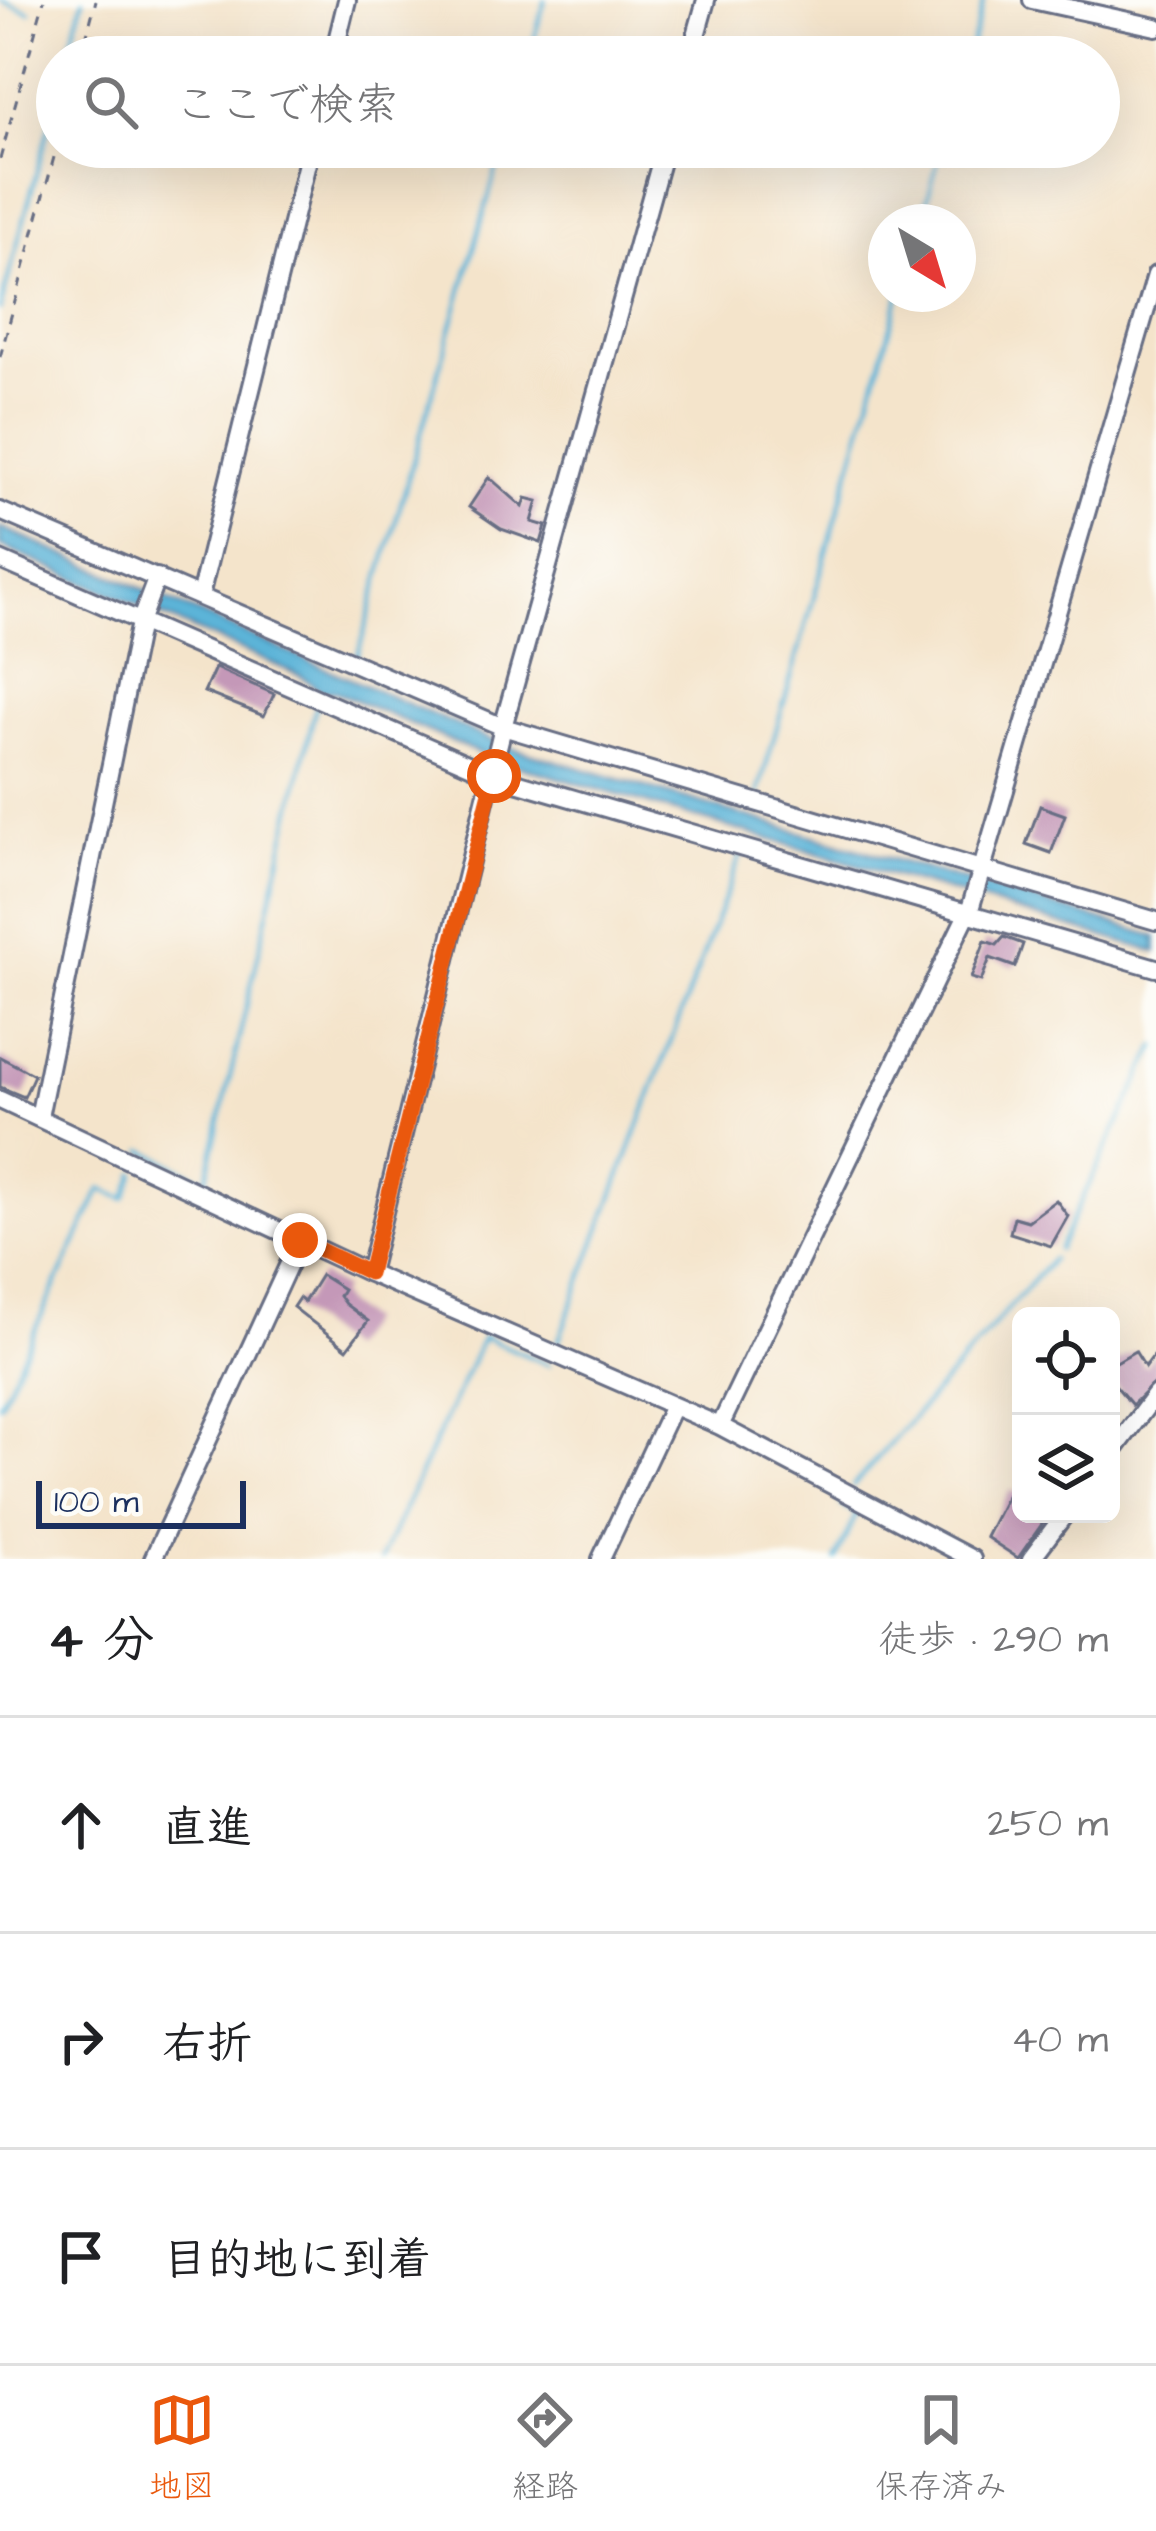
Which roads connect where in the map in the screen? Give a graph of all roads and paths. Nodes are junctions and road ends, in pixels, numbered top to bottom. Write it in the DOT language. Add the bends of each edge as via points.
graph roads {
  1 [pos="44,0"];
  2 [pos="96,0"];
  3 [pos="347,0"];
  4 [pos="706,0"];
  5 [pos="1032,0"];
  6 [pos="1156,27"];
  7 [pos="87,36"];
  8 [pos="338,36"];
  9 [pos="697,36"];
  10 [pos="0,159"];
  11 [pos="51,168"];
  12 [pos="306,168"];
  13 [pos="659,168"];
  14 [pos="1156,275"];
  15 [pos="0,357"];
  16 [pos="0,511"];
  17 [pos="0,560"];
  18 [pos="155,581"];
  19 [pos="200,596"];
  20 [pos="142,617"];
  21 [pos="503,735"];
  22 [pos="495,772"];
  23 [pos="978,876"];
  24 [pos="969,910"];
  25 [pos="1156,921"];
  26 [pos="1156,968"];
  27 [pos="0,1100"];
  28 [pos="39,1117"];
  29 [pos="300,1240"];
  30 [pos="369,1273"];
  31 [pos="1156,1394"];
  32 [pos="673,1406"];
  33 [pos="720,1426"];
  34 [pos="1120,1442"];
  35 [pos="1058,1523"];
  36 [pos="153,1559"];
  37 [pos="602,1559"];
  38 [pos="972,1559"];
  39 [pos="1031,1559"];
  1 -- 10 [label="path"];
  2 -- 7 [label="path"];
  3 -- 8 [label="street"];
  4 -- 9 [label="street"];
  5 -- 6 [label="street"];
  11 -- 15 [label="path"];
  12 -- 19 [label="street"];
  13 -- 21 [label="street"];
  14 -- 23 [label="street"];
  16 -- 18 [label="street"];
  17 -- 20 [label="street"];
  18 -- 19 [label="street"];
  18 -- 20 [label="street"];
  19 -- 21 [label="street"];
  20 -- 22 [label="street"];
  20 -- 28 [label="street"];
  21 -- 22 [label="street"];
  21 -- 23 [label="street"];
  22 -- 24 [label="street"];
  22 -- 30 [label="street"];
  23 -- 24 [label="street"];
  23 -- 25 [label="street"];
  24 -- 26 [label="street"];
  24 -- 33 [label="street"];
  27 -- 28 [label="street"];
  28 -- 29 [label="street"];
  29 -- 30 [label="street"];
  29 -- 36 [label="street"];
  30 -- 32 [label="street"];
  31 -- 34 [label="street"];
  32 -- 33 [label="street"];
  32 -- 37 [label="street"];
  33 -- 38 [label="street"];
  35 -- 39 [label="street"];
}
